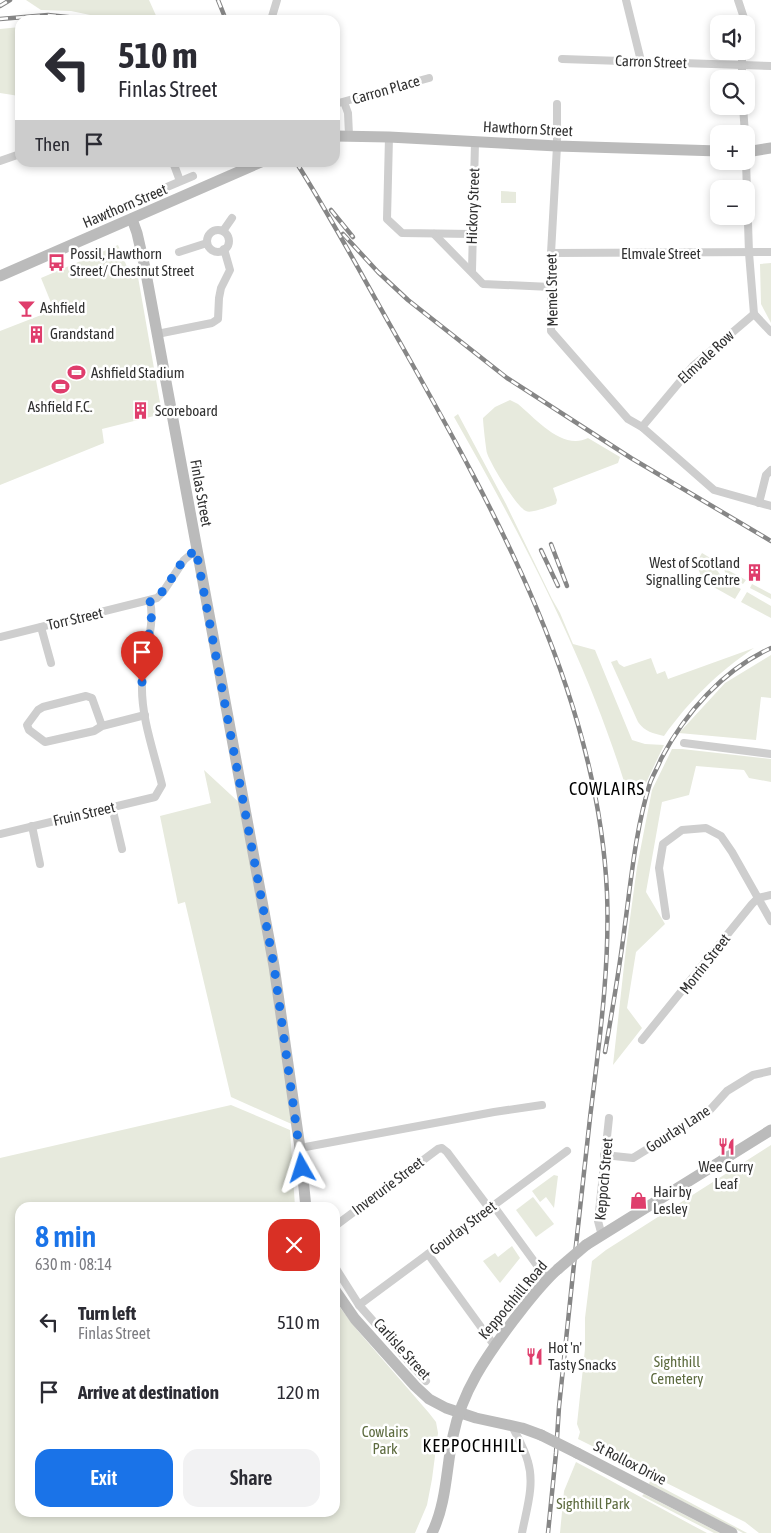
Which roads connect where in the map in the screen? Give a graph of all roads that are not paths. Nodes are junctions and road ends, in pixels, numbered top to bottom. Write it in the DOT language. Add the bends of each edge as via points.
graph roads {
  1 [pos="277,0"];
  2 [pos="626,0"];
  3 [pos="738,0"];
  4 [pos="272,15"];
  5 [pos="743,15"];
  6 [pos="562,58"];
  7 [pos="742,60"];
  8 [pos="641,61"];
  9 [pos="742,65"];
  10 [pos="771,66"];
  11 [pos="742,70"];
  12 [pos="429,78"];
  13 [pos="344,102"];
  14 [pos="340,103"];
  15 [pos="557,104"];
  16 [pos="349,135"];
  17 [pos="340,136"];
  18 [pos="389,137"];
  19 [pos="475,142"];
  20 [pos="557,146"];
  21 [pos="771,148"];
  22 [pos="755,151"];
  23 [pos="710,152"];
  24 [pos="755,152"];
  25 [pos="771,153"];
  26 [pos="15,156"];
  27 [pos="0,161"];
  28 [pos="175,167"];
  29 [pos="250,167"];
  30 [pos="746,170"];
  31 [pos="193,176"];
  32 [pos="180,181"];
  33 [pos="167,187"];
  34 [pos="232,218"];
  35 [pos="132,219"];
  36 [pos="224,231"];
  37 [pos="434,234"];
  38 [pos="472,234"];
  39 [pos="207,243"];
  40 [pos="224,250"];
  41 [pos="179,252"];
  42 [pos="771,252"];
  43 [pos="551,253"];
  44 [pos="750,254"];
  45 [pos="472,271"];
  46 [pos="0,276"];
  47 [pos="551,287"];
  48 [pos="754,314"];
  49 [pos="771,332"];
  50 [pos="157,334"];
  51 [pos="642,427"];
  52 [pos="771,470"];
  53 [pos="759,503"];
  54 [pos="771,506"];
  55 [pos="196,550"];
  56 [pos="150,601"];
  57 [pos="42,626"];
  58 [pos="0,637"];
  59 [pos="50,663"];
  60 [pos="145,715"];
  61 [pos="102,726"];
  62 [pos="684,743"];
  63 [pos="771,754"];
  64 [pos="112,807"];
  65 [pos="32,826"];
  66 [pos="0,834"];
  67 [pos="122,849"];
  68 [pos="40,864"];
  69 [pos="771,895"];
  70 [pos="758,898"];
  71 [pos="666,916"];
  72 [pos="771,921"];
  73 [pos="642,1040"];
  74 [pos="771,1071"];
  75 [pos="542,1105"];
  76 [pos="609,1120"];
  77 [pos="771,1130"];
  78 [pos="300,1148"];
  79 [pos="567,1151"];
  80 [pos="604,1155"];
  81 [pos="305,1202"];
  82 [pos="491,1206"];
  83 [pos="340,1222"];
  84 [pos="602,1236"];
  85 [pos="428,1254"];
  86 [pos="340,1275"];
  87 [pos="547,1279"];
  88 [pos="340,1298"];
  89 [pos="359,1305"];
  90 [pos="494,1346"];
  91 [pos="426,1381"];
  92 [pos="459,1412"];
  93 [pos="512,1426"];
  94 [pos="432,1533"];
  95 [pos="522,1533"];
  96 [pos="732,1533"];
  1 -- 4 [label="street"];
  2 -- 8 [label="street"];
  3 -- 5 [label="street"];
  6 -- 8 [label="street, Carron Street"];
  7 -- 9 [label="street"];
  8 -- 9 [label="street, Carron Street"];
  9 -- 10 [label="street, Carron Street"];
  9 -- 11 [label="street"];
  12 -- 13 [label="street, Carron Place"];
  13 -- 14 [label="street, Carron Place"];
  13 -- 16 [label="street"];
  15 -- 20 [label="street, Memel Street"];
  16 -- 17 [label="street, Hawthorn Street"];
  16 -- 18 [label="street, Hawthorn Street"];
  18 -- 19 [label="street, Hawthorn Street"];
  18 -- 37 [label="street" via="386,219 402,233"];
  19 -- 20 [label="street, Hawthorn Street"];
  19 -- 38 [label="street, Hickory Street"];
  20 -- 23 [label="street, Hawthorn Street"];
  20 -- 43 [label="street, Memel Street"];
  21 -- 22 [label="street"];
  24 -- 25 [label="street"];
  26 -- 27 [label="street"];
  28 -- 32 [label="street"];
  29 -- 35 [label="street, Hawthorn Street"];
  30 -- 44 [label="street"];
  31 -- 32 [label="street"];
  32 -- 33 [label="street"];
  34 -- 36 [label="street"];
  35 -- 46 [label="street, Hawthorn Street"];
  35 -- 50 [label="street, Finlas Street"];
  36 -- 39 [label="street" via="210,233"];
  36 -- 40 [label="street" via="229,240"];
  37 -- 38 [label="street"];
  37 -- 45 [label="street"];
  38 -- 45 [label="street, Hickory Street"];
  39 -- 40 [label="street" via="214,251"];
  39 -- 41 [label="street"];
  40 -- 50 [label="street" via="230,270 221,288 218,318 212,323"];
  42 -- 44 [label="street, Elmvale Street"];
  43 -- 44 [label="street, Elmvale Street"];
  43 -- 47 [label="street, Memel Street"];
  44 -- 48 [label="street"];
  45 -- 47 [label="street" via="483,284"];
  47 -- 51 [label="street, Memel Street" via="551,331 628,419"];
  48 -- 49 [label="street"];
  48 -- 51 [label="street, Elmvale Row" via="693,366"];
  50 -- 55 [label="street, Finlas Street"];
  51 -- 53 [label="street, Memel Street" via="714,490"];
  52 -- 53 [label="street" via="766,475"];
  53 -- 54 [label="street, Memel Street"];
  55 -- 56 [label="street, Finlas Street" via="184,560 163,592"];
  55 -- 78 [label="street" via="274,966"];
  56 -- 57 [label="street, Torr Street"];
  56 -- 60 [label="street" via="152,613 142,682"];
  57 -- 58 [label="street, Torr Street"];
  57 -- 59 [label="street"];
  60 -- 61 [label="street"];
  60 -- 64 [label="street, Fruin Street" via="162,785 155,797"];
  61 -- 61 [label="street" via="45,742 29,730 27,724 44,707 86,696 92,698"];
  62 -- 63 [label="street"];
  64 -- 65 [label="street, Fruin Street"];
  64 -- 67 [label="street"];
  65 -- 66 [label="street, Fruin Street"];
  65 -- 68 [label="street"];
  69 -- 70 [label="street"];
  70 -- 71 [label="street" via="721,836 706,828 682,830 663,844 659,868"];
  70 -- 72 [label="street"];
  70 -- 73 [label="street, Morrin Street"];
  74 -- 80 [label="street, Gourlay Lane" via="753,1075 727,1091 710,1111 633,1158"];
  75 -- 78 [label="street"];
  76 -- 80 [label="street, Keppoch Street"];
  77 -- 84 [label="street, Keppochhill Road"];
  78 -- 81 [label="street"];
  79 -- 82 [label="street, Gourlay Street"];
  80 -- 84 [label="street, Keppoch Street" via="598,1221"];
  82 -- 83 [label="street, Inverurie Street" via="442,1148 434,1150"];
  82 -- 85 [label="street, Gourlay Street"];
  82 -- 87 [label="street"];
  84 -- 87 [label="street, Keppochhill Road, bridge" via="586,1245"];
  85 -- 89 [label="street, Gourlay Street"];
  85 -- 90 [label="street"];
  86 -- 89 [label="street, Carlisle Street"];
  87 -- 90 [label="street, Keppochhill Road"];
  88 -- 92 [label="street, Carlisle Street" via="355,1320 421,1392 436,1403"];
  89 -- 91 [label="street, Carlisle Street"];
  90 -- 92 [label="street, Keppochhill Road" via="472,1382"];
  92 -- 93 [label="street, Carlisle Street"];
  92 -- 94 [label="street, Keppochhill Road" via="451,1443 445,1494"];
  93 -- 95 [label="street" via="531,1475"];
  93 -- 96 [label="street, St Rollox Drive, bridge" via="541,1435"];
}
